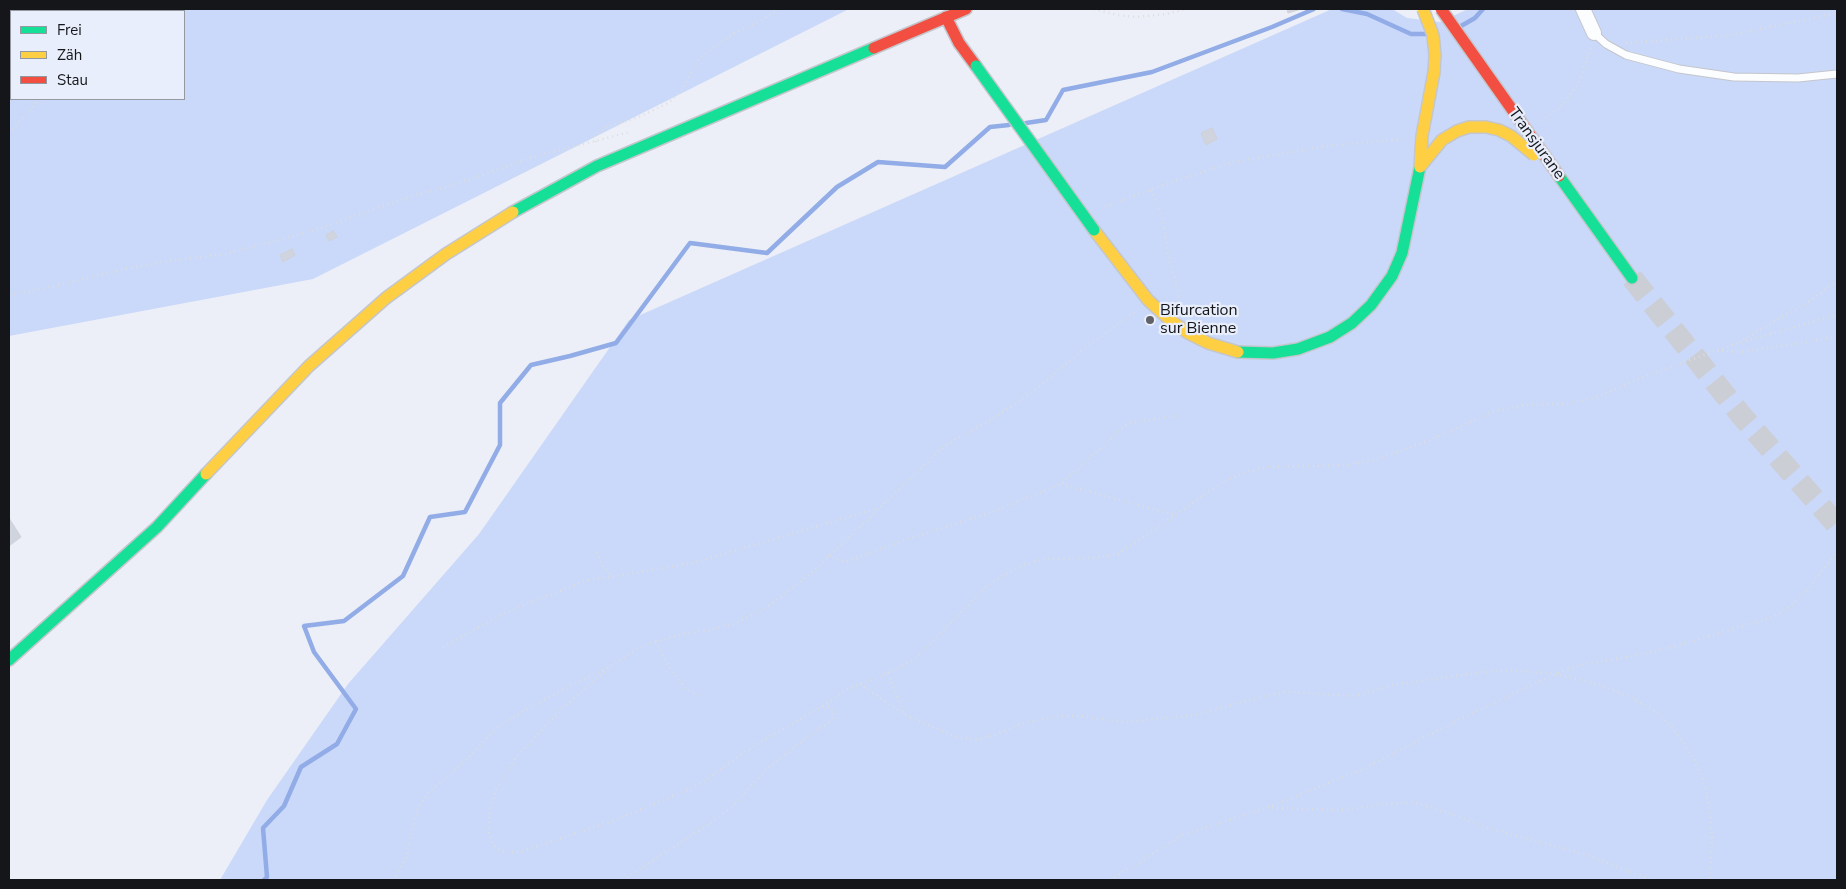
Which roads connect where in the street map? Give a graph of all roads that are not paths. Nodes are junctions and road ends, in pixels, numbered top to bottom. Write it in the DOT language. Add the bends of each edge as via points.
graph roads {
  1 [pos="966,9"];
  2 [pos="1423,9"];
  3 [pos="1441,9"];
  4 [pos="1583,9"];
  5 [pos="946,17"];
  6 [pos="1594,33"];
  7 [pos="1837,74"];
  8 [pos="1420,167"];
  9 [pos="1559,176"];
  10 [pos="1632,278"];
  11 [pos="9,660"];
  1 -- 5 [label="main road"];
  2 -- 8 [label="main road, bridge" via="1435,55"];
  3 -- 9 [label="main road, Transjurane, bridge"];
  4 -- 6 [label="street"];
  5 -- 8 [label="main road, bridge" via="959,43 1148,300 1188,332 1218,346 1251,353 1285,352 1319,342 1361,315 1385,287 1402,253"];
  5 -- 11 [label="main road" via="597,166 520,208 430,265 366,314 309,366 157,527"];
  6 -- 7 [label="lane" via="1626,55 1654,64 1712,74 1798,78"];
  8 -- 9 [label="main road, bridge" via="1447,136 1465,128 1482,127 1511,136"];
  9 -- 10 [label="main road, Transjurane"];
}
